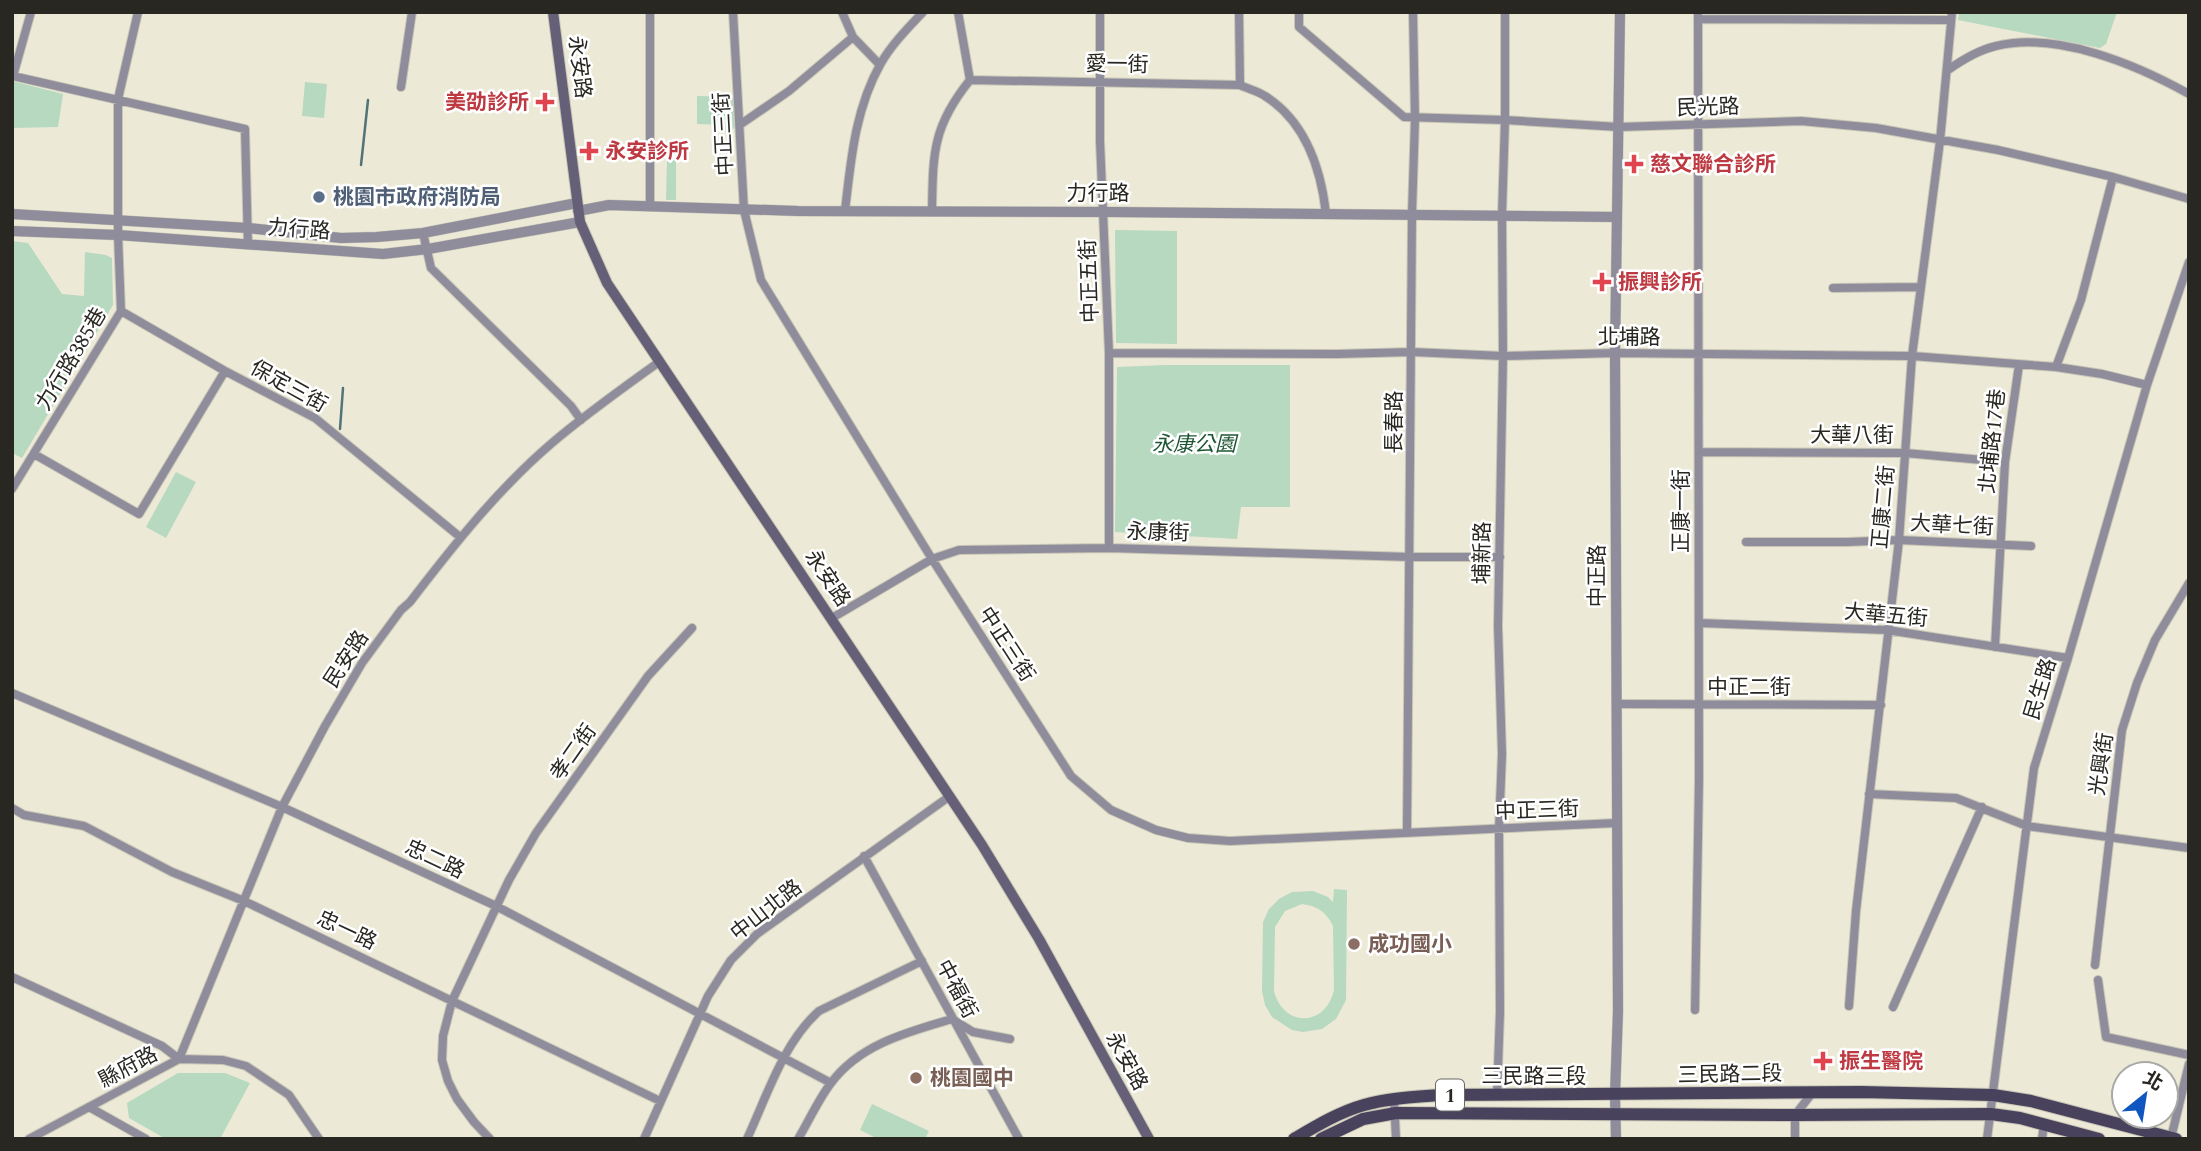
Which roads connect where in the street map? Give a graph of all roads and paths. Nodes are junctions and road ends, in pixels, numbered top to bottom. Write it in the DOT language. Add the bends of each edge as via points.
graph roads {
  1 [pos="31,12"];
  2 [pos="138,12"];
  3 [pos="412,12"];
  4 [pos="553,12"];
  5 [pos="650,12"];
  6 [pos="733,12"];
  7 [pos="842,12"];
  8 [pos="923,12"];
  9 [pos="958,12"];
  10 [pos="1100,12"];
  11 [pos="1239,12"];
  12 [pos="1299,12"];
  13 [pos="1413,12"];
  14 [pos="1505,12"];
  15 [pos="1620,12"];
  16 [pos="1698,16"];
  17 [pos="1952,16"];
  18 [pos="853,37"];
  19 [pos="880,65"];
  20 [pos="1948,70"];
  21 [pos="970,80"];
  22 [pos="1100,81"];
  23 [pos="1240,85"];
  24 [pos="401,87"];
  25 [pos="2189,94"];
  26 [pos="118,99"];
  27 [pos="1415,119"];
  28 [pos="1505,120"];
  29 [pos="741,124"];
  30 [pos="1699,125"];
  31 [pos="1619,127"];
  32 [pos="1940,141"];
  33 [pos="2113,177"];
  34 [pos="2189,199"];
  35 [pos="650,206"];
  36 [pos="744,210"];
  37 [pos="845,211"];
  38 [pos="578,212"];
  39 [pos="932,212"];
  40 [pos="1103,212"];
  41 [pos="12,214"];
  42 [pos="1326,214"];
  43 [pos="1412,214"];
  44 [pos="1502,215"];
  45 [pos="1617,217"];
  46 [pos="118,219"];
  47 [pos="248,228"];
  48 [pos="12,231"];
  49 [pos="423,233"];
  50 [pos="118,235"];
  51 [pos="248,245"];
  52 [pos="428,249"];
  53 [pos="2189,262"];
  54 [pos="1920,287"];
  55 [pos="1833,288"];
  56 [pos="121,311"];
  57 [pos="1412,352"];
  58 [pos="1109,353"];
  59 [pos="1615,353"];
  60 [pos="1698,355"];
  61 [pos="1503,356"];
  62 [pos="1912,356"];
  63 [pos="659,362"];
  64 [pos="2019,365"];
  65 [pos="2056,367"];
  66 [pos="225,372"];
  67 [pos="2147,385"];
  68 [pos="581,420"];
  69 [pos="1699,452"];
  70 [pos="1905,453"];
  71 [pos="34,454"];
  72 [pos="2005,462"];
  73 [pos="12,489"];
  74 [pos="460,537"];
  75 [pos="1899,540"];
  76 [pos="1746,542"];
  77 [pos="2000,544"];
  78 [pos="2031,546"];
  79 [pos="1109,548"];
  80 [pos="1410,557"];
  81 [pos="1500,557"];
  82 [pos="932,559"];
  83 [pos="2189,583"];
  84 [pos="832,618"];
  85 [pos="1699,623"];
  86 [pos="692,628"];
  87 [pos="1887,630"];
  88 [pos="1995,646"];
  89 [pos="2068,658"];
  90 [pos="12,693"];
  91 [pos="1617,704"];
  92 [pos="1699,704"];
  93 [pos="1881,705"];
  94 [pos="1869,794"];
  95 [pos="950,796"];
  96 [pos="282,807"];
  97 [pos="1982,807"];
  98 [pos="12,808"];
  99 [pos="1616,823"];
  100 [pos="2027,826"];
  101 [pos="1499,829"];
  102 [pos="1407,832"];
  103 [pos="2108,837"];
  104 [pos="2189,848"];
  105 [pos="864,856"];
  106 [pos="244,901"];
  107 [pos="496,906"];
  108 [pos="922,961"];
  109 [pos="2095,965"];
  110 [pos="12,976"];
  111 [pos="2098,980"];
  112 [pos="452,1001"];
  113 [pos="1849,1006"];
  114 [pos="1892,1007"];
  115 [pos="1695,1010"];
  116 [pos="699,1013"];
  117 [pos="952,1019"];
  118 [pos="1010,1039"];
  119 [pos="2189,1055"];
  120 [pos="785,1058"];
  121 [pos="179,1059"];
  122 [pos="2189,1064"];
  123 [pos="831,1083"];
  124 [pos="1813,1092"];
  125 [pos="1497,1095"];
  126 [pos="1615,1095"];
  127 [pos="1993,1095"];
  128 [pos="1394,1098"];
  129 [pos="660,1101"];
  130 [pos="89,1107"];
  131 [pos="1396,1113"];
  132 [pos="1615,1114"];
  133 [pos="1991,1114"];
  134 [pos="1794,1115"];
  135 [pos="2044,1124"];
  136 [pos="2173,1138"];
  137 [pos="29,1139"];
  138 [pos="146,1139"];
  139 [pos="318,1139"];
  140 [pos="490,1139"];
  141 [pos="644,1139"];
  142 [pos="747,1139"];
  143 [pos="798,1139"];
  144 [pos="1018,1139"];
  145 [pos="1149,1139"];
  146 [pos="1294,1139"];
  147 [pos="1321,1139"];
  148 [pos="1396,1139"];
  149 [pos="1616,1139"];
  150 [pos="1795,1139"];
  151 [pos="1987,1139"];
  152 [pos="2042,1139"];
  153 [pos="2099,1139"];
  1 -- 26 [label="street" via="13,76"];
  2 -- 26 [label="street, 力行路385巷"];
  3 -- 24 [label="street"];
  4 -- 38 [label="main road, 永安路"];
  5 -- 35 [label="street"];
  6 -- 29 [label="street, 中正三街"];
  7 -- 18 [label="street"];
  8 -- 19 [label="street"];
  9 -- 21 [label="street"];
  10 -- 22 [label="street, 中正五街"];
  11 -- 23 [label="street"];
  12 -- 27 [label="street" via="1299,27 1404,117"];
  13 -- 27 [label="street, 長春路"];
  14 -- 28 [label="street, 埔新路"];
  15 -- 31 [label="street, 中正路"];
  16 -- 17 [label="street"];
  16 -- 30 [label="street, 正康一街"];
  17 -- 20 [label="street, 正康二街"];
  18 -- 19 [label="street"];
  18 -- 29 [label="street"];
  19 -- 37 [label="street" via="863,100"];
  20 -- 25 [label="street" via="1994,46 2028,41 2111,58"];
  20 -- 32 [label="street, 正康二街"];
  21 -- 22 [label="street, 愛一街"];
  21 -- 39 [label="street" via="950,107 935,146"];
  22 -- 23 [label="street, 愛一街"];
  22 -- 40 [label="street, 中正五街"];
  23 -- 42 [label="street, 愛一街" via="1265,96 1288,115 1308,144 1323,184"];
  26 -- 46 [label="street, 力行路385巷"];
  26 -- 47 [label="street" via="244,129"];
  27 -- 28 [label="street, 民光路"];
  27 -- 43 [label="street, 長春路"];
  28 -- 31 [label="street, 民光路"];
  28 -- 44 [label="street, 埔新路"];
  29 -- 36 [label="street, 中正三街"];
  30 -- 31 [label="street, 民光路"];
  30 -- 32 [label="street, 民光路" via="1801,121 1876,128"];
  30 -- 60 [label="street, 正康一街"];
  31 -- 45 [label="street, 中正路"];
  32 -- 33 [label="street, 民光路"];
  32 -- 54 [label="street, 正康二街"];
  33 -- 34 [label="street, 民光路"];
  33 -- 65 [label="street" via="2081,300"];
  35 -- 36 [label="street, 力行路"];
  35 -- 38 [label="street, 力行路" via="609,205"];
  36 -- 37 [label="street, 力行路"];
  36 -- 82 [label="street, 中正三街" via="761,280"];
  37 -- 39 [label="street, 力行路"];
  38 -- 49 [label="street, 力行路"];
  38 -- 52 [label="street, 力行路"];
  38 -- 63 [label="main road, 永安路" via="607,283"];
  39 -- 40 [label="street, 力行路"];
  40 -- 42 [label="street, 力行路"];
  40 -- 58 [label="street, 中正五街"];
  41 -- 46 [label="street, 力行路"];
  42 -- 43 [label="street, 力行路"];
  43 -- 44 [label="street, 力行路"];
  43 -- 57 [label="street, 長春路"];
  44 -- 45 [label="street, 力行路"];
  44 -- 61 [label="street, 埔新路"];
  45 -- 59 [label="street, 中正路"];
  46 -- 47 [label="street, 力行路"];
  46 -- 50 [label="street, 力行路385巷"];
  47 -- 49 [label="street, 力行路" via="341,238"];
  47 -- 51 [label="street"];
  48 -- 50 [label="street, 力行路"];
  49 -- 52 [label="street"];
  50 -- 51 [label="street, 力行路"];
  50 -- 56 [label="street, 力行路385巷"];
  51 -- 52 [label="street, 力行路" via="383,254"];
  52 -- 68 [label="street" via="431,268"];
  53 -- 67 [label="street, 民生路"];
  54 -- 55 [label="street"];
  54 -- 62 [label="street, 正康二街"];
  56 -- 66 [label="street, 保定三街"];
  56 -- 71 [label="street, 力行路385巷"];
  57 -- 58 [label="street, 北埔路"];
  57 -- 61 [label="street, 北埔路"];
  57 -- 80 [label="street, 長春路"];
  58 -- 79 [label="street, 中正五街"];
  59 -- 60 [label="street, 北埔路"];
  59 -- 61 [label="street, 北埔路"];
  59 -- 91 [label="street, 中正路"];
  60 -- 62 [label="street, 北埔路"];
  60 -- 69 [label="street, 正康一街"];
  61 -- 81 [label="street, 埔新路"];
  62 -- 64 [label="street, 北埔路"];
  62 -- 70 [label="street, 正康二街"];
  63 -- 68 [label="street, 民安路"];
  63 -- 84 [label="main road, 永安路"];
  64 -- 65 [label="street, 北埔路"];
  64 -- 72 [label="street, 北埔路17巷"];
  65 -- 67 [label="street, 北埔路"];
  66 -- 71 [label="street" via="139,514"];
  66 -- 74 [label="street, 保定三街" via="315,418"];
  67 -- 89 [label="street, 民生路"];
  68 -- 74 [label="street, 民安路" via="518,474"];
  69 -- 70 [label="street, 大華八街"];
  69 -- 85 [label="street, 正康一街"];
  70 -- 72 [label="street, 大華八街"];
  70 -- 75 [label="street, 正康二街"];
  71 -- 73 [label="street, 力行路385巷"];
  72 -- 77 [label="street, 北埔路17巷"];
  74 -- 96 [label="street, 民安路" via="362,663"];
  75 -- 76 [label="street, 大華七街"];
  75 -- 77 [label="street, 大華七街"];
  75 -- 87 [label="street, 正康二街"];
  77 -- 78 [label="street, 大華七街"];
  77 -- 88 [label="street, 北埔路17巷"];
  79 -- 80 [label="street, 永康街"];
  79 -- 82 [label="street, 永康街" via="958,550"];
  80 -- 81 [label="street, 永康街"];
  80 -- 102 [label="street, 長春路"];
  81 -- 101 [label="street, 埔新路"];
  82 -- 84 [label="street, 永康街"];
  82 -- 102 [label="street, 中正三街" via="1071,776 1111,810 1188,838 1243,840"];
  83 -- 103 [label="street, 光興街" via="2155,640 2137,682 2122,730"];
  84 -- 95 [label="main road, 永安路"];
  85 -- 87 [label="street, 大華五街"];
  85 -- 92 [label="street, 正康一街"];
  86 -- 107 [label="street, 孝二街" via="648,676 536,833"];
  87 -- 88 [label="street, 大華五街"];
  87 -- 93 [label="street, 正康二街"];
  88 -- 89 [label="street, 大華五街"];
  89 -- 100 [label="street, 民生路" via="2034,768"];
  90 -- 96 [label="street, 忠二路"];
  91 -- 92 [label="street, 中正二街"];
  91 -- 99 [label="street, 中正路"];
  92 -- 93 [label="street, 中正二街"];
  92 -- 115 [label="street, 正康一街"];
  93 -- 94 [label="street, 正康二街"];
  94 -- 97 [label="street" via="1956,797"];
  94 -- 113 [label="street, 正康二街"];
  95 -- 105 [label="street, 中山北路"];
  95 -- 145 [label="main road, 永安路" via="1039,939"];
  96 -- 106 [label="street, 民安路"];
  96 -- 107 [label="street, 忠二路"];
  97 -- 100 [label="street"];
  97 -- 114 [label="street"];
  98 -- 106 [label="street, 忠一路" via="37,819 85,826 172,872"];
  99 -- 101 [label="street, 中正三街"];
  99 -- 126 [label="street, 中正路"];
  100 -- 103 [label="street"];
  100 -- 127 [label="street, 民生路"];
  101 -- 102 [label="street, 中正三街"];
  101 -- 125 [label="street, 埔新路"];
  103 -- 104 [label="street"];
  103 -- 109 [label="street, 光興街"];
  105 -- 108 [label="street, 中福街"];
  105 -- 116 [label="street, 中山北路" via="757,934 732,960"];
  106 -- 112 [label="street, 忠一路"];
  106 -- 121 [label="street, 民安路"];
  107 -- 112 [label="street, 孝二街"];
  107 -- 116 [label="street, 忠二路"];
  108 -- 117 [label="street, 中福街"];
  108 -- 120 [label="street" via="819,1011"];
  110 -- 121 [label="street" via="162,1046"];
  111 -- 119 [label="street" via="2106,1037"];
  112 -- 129 [label="street, 忠一路"];
  112 -- 140 [label="street, 孝二街" via="442,1060 457,1099"];
  116 -- 120 [label="street, 忠二路"];
  116 -- 129 [label="street, 中山北路"];
  117 -- 118 [label="street" via="973,1032"];
  117 -- 123 [label="street" via="901,1034 864,1052"];
  117 -- 144 [label="street, 中福街"];
  120 -- 123 [label="street, 忠二路"];
  120 -- 142 [label="street"];
  121 -- 130 [label="street, 縣府路"];
  121 -- 139 [label="street, 縣府路" via="223,1060 246,1066 289,1096"];
  122 -- 136 [label="street"];
  123 -- 143 [label="street"];
  124 -- 126 [label="main road, 三民路二段 / 1"];
  124 -- 127 [label="main road, 三民路二段 / 1"];
  124 -- 134 [label="street"];
  125 -- 126 [label="main road, 三民路三段 / 1"];
  125 -- 128 [label="main road, 三民路三段 / 1"];
  126 -- 132 [label="street, 中正路"];
  127 -- 133 [label="street, 民生路"];
  127 -- 136 [label="main road, 三民路二段 / 1"];
  128 -- 131 [label="street"];
  128 -- 146 [label="main road, 三民路三段 / 1" via="1338,1115"];
  129 -- 141 [label="street, 中山北路"];
  130 -- 137 [label="street, 縣府路"];
  130 -- 138 [label="street, 縣府路"];
  131 -- 132 [label="main road, 三民路三段 / 1"];
  131 -- 147 [label="main road, 三民路三段 / 1" via="1363,1119"];
  131 -- 148 [label="street"];
  132 -- 134 [label="main road, 三民路二段 / 1"];
  132 -- 149 [label="street, 中正路"];
  133 -- 134 [label="main road, 三民路二段 / 1"];
  133 -- 135 [label="main road, 三民路二段 / 1"];
  133 -- 151 [label="street, 民生路"];
  134 -- 150 [label="street"];
  135 -- 152 [label="street"];
  135 -- 153 [label="main road, 三民路二段 / 1"];
}
